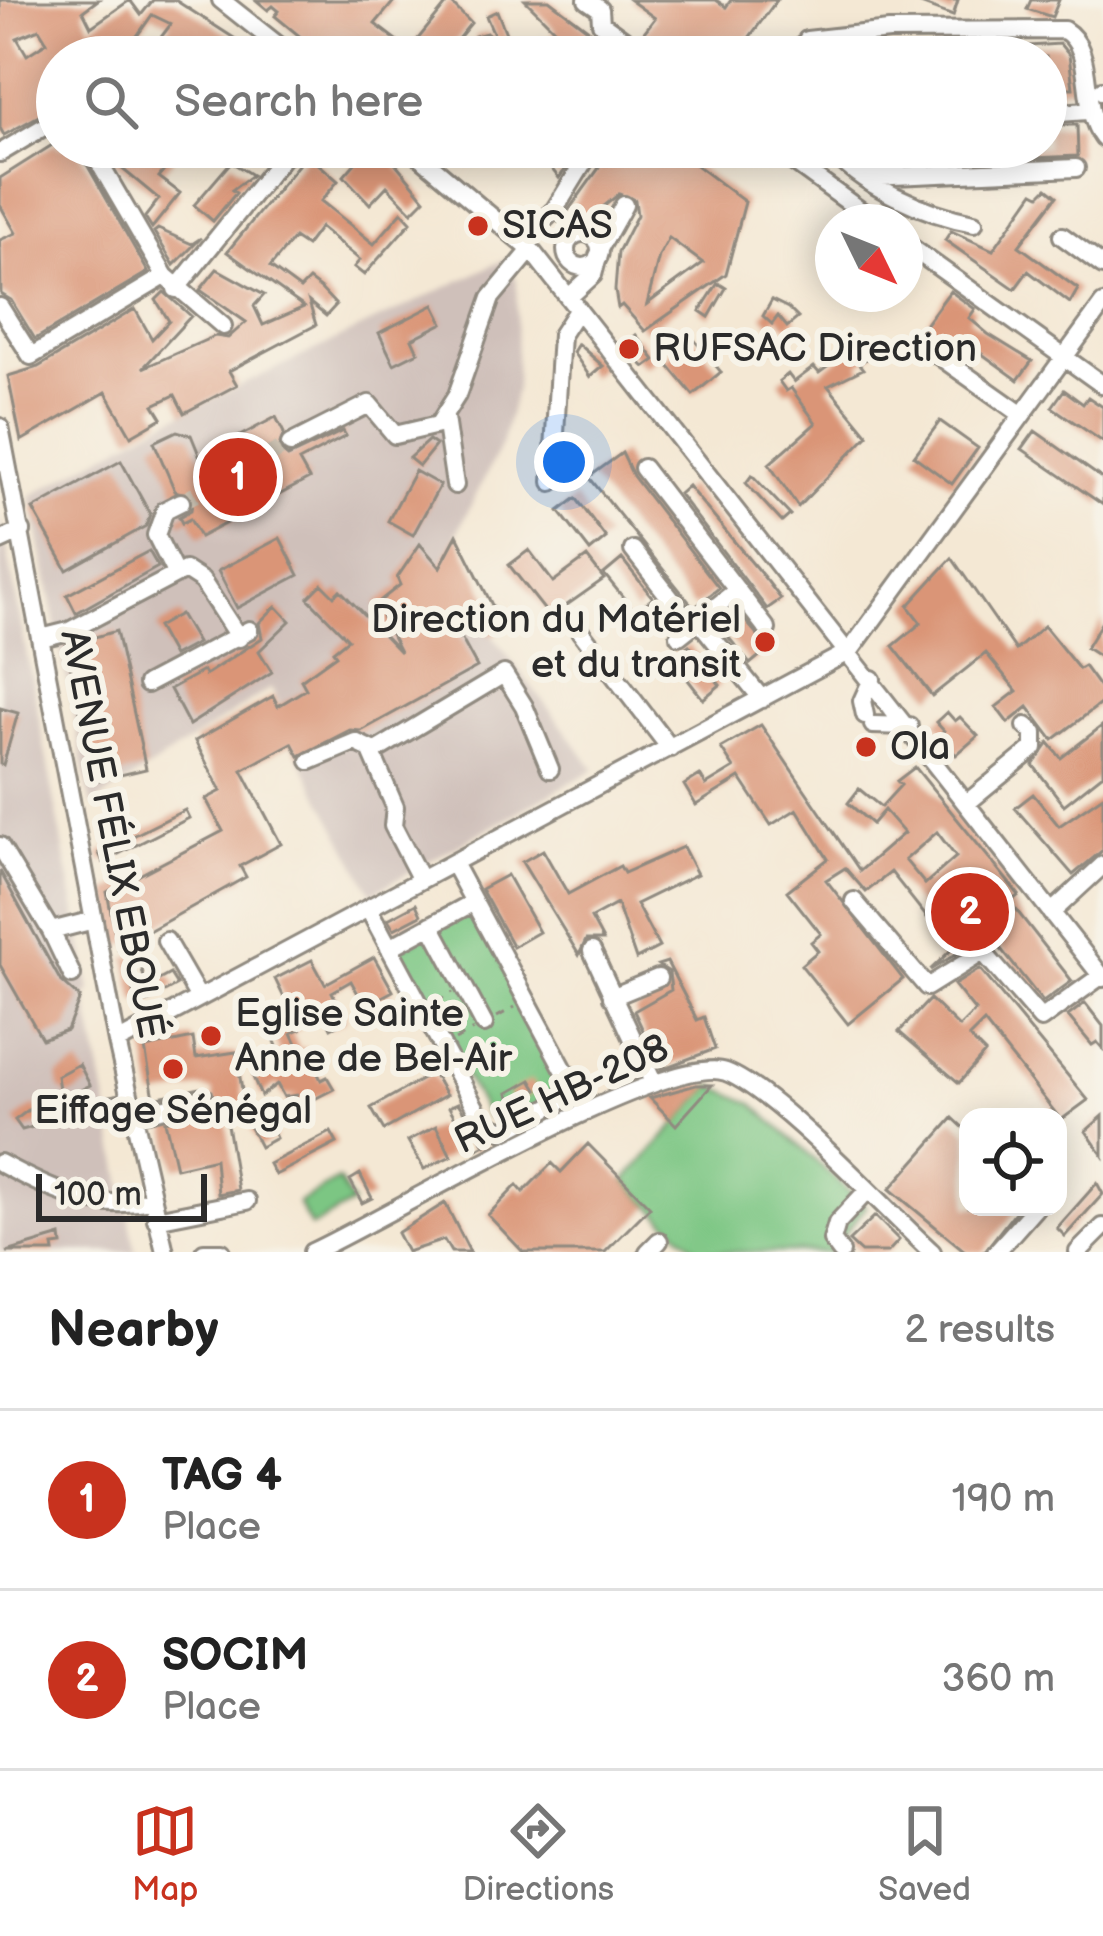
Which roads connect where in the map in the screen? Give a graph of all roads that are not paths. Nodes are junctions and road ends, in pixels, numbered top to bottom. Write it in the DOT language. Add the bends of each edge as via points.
graph roads {
  1 [pos="221,0"];
  2 [pos="587,0"];
  3 [pos="266,36"];
  4 [pos="619,36"];
  5 [pos="843,36"];
  6 [pos="1096,96"];
  7 [pos="1067,106"];
  8 [pos="36,132"];
  9 [pos="1103,138"];
  10 [pos="0,153"];
  11 [pos="102,168"];
  12 [pos="272,168"];
  13 [pos="434,168"];
  14 [pos="580,168"];
  15 [pos="802,168"];
  16 [pos="850,168"];
  17 [pos="1076,168"];
  18 [pos="870,177"];
  19 [pos="851,204"];
  20 [pos="623,205"];
  21 [pos="974,223"];
  22 [pos="608,224"];
  23 [pos="580,234"];
  24 [pos="1062,236"];
  25 [pos="531,250"];
  26 [pos="599,252"];
  27 [pos="923,256"];
  28 [pos="574,264"];
  29 [pos="1103,266"];
  30 [pos="170,282"];
  31 [pos="586,284"];
  32 [pos="573,303"];
  33 [pos="1103,304"];
  34 [pos="0,307"];
  35 [pos="223,326"];
  36 [pos="915,339"];
  37 [pos="1062,357"];
  38 [pos="1103,385"];
  39 [pos="1021,414"];
  40 [pos="445,418"];
  41 [pos="0,427"];
  42 [pos="290,444"];
  43 [pos="643,468"];
  44 [pos="552,482"];
  45 [pos="455,485"];
  46 [pos="181,502"];
  47 [pos="22,531"];
  48 [pos="0,541"];
  49 [pos="633,550"];
  50 [pos="176,574"];
  51 [pos="737,590"];
  52 [pos="690,627"];
  53 [pos="766,629"];
  54 [pos="580,631"];
  55 [pos="41,638"];
  56 [pos="850,651"];
  57 [pos="872,679"];
  58 [pos="147,684"];
  59 [pos="762,699"];
  60 [pos="909,726"];
  61 [pos="1026,726"];
  62 [pos="670,748"];
  63 [pos="373,753"];
  64 [pos="310,761"];
  65 [pos="550,769"];
  66 [pos="968,803"];
  67 [pos="0,846"];
  68 [pos="453,863"];
  69 [pos="1103,866"];
  70 [pos="421,880"];
  71 [pos="854,901"];
  72 [pos="474,902"];
  73 [pos="368,908"];
  74 [pos="1051,913"];
  75 [pos="94,920"];
  76 [pos="431,925"];
  77 [pos="51,932"];
  78 [pos="166,941"];
  79 [pos="389,948"];
  80 [pos="592,951"];
  81 [pos="1101,972"];
  82 [pos="72,975"];
  83 [pos="658,978"];
  84 [pos="612,997"];
  85 [pos="199,998"];
  86 [pos="484,1024"];
  87 [pos="117,1042"];
  88 [pos="653,1082"];
  89 [pos="50,1099"];
  90 [pos="203,1100"];
  91 [pos="132,1109"];
  92 [pos="0,1163"];
  93 [pos="866,1192"];
  94 [pos="152,1200"];
  95 [pos="247,1201"];
  96 [pos="1028,1216"];
  97 [pos="156,1219"];
  98 [pos="1103,1228"];
  99 [pos="165,1252"];
  100 [pos="204,1252"];
  101 [pos="222,1252"];
  102 [pos="312,1252"];
  103 [pos="841,1252"];
  104 [pos="932,1252"];
  105 [pos="996,1252"];
  106 [pos="1078,1252"];
  1 -- 3 [label="street"];
  2 -- 4 [label="street"];
  5 -- 6 [label="street" via="1064,30 1082,50"];
  6 -- 7 [label="street"];
  6 -- 9 [label="street"];
  8 -- 10 [label="street"];
  11 -- 30 [label="street"];
  12 -- 30 [label="street"];
  13 -- 25 [label="street"];
  14 -- 25 [label="street"];
  15 -- 19 [label="street"];
  16 -- 18 [label="street"];
  17 -- 18 [label="street"];
  18 -- 21 [label="street" via="931,214"];
  20 -- 22 [label="street"];
  22 -- 23 [label="street"];
  22 -- 26 [label="street"];
  23 -- 25 [label="street"];
  23 -- 26 [label="street"];
  23 -- 28 [label="street" via="566,251"];
  24 -- 29 [label="street"];
  25 -- 32 [label="street"];
  25 -- 40 [label="street" via="491,298"];
  26 -- 28 [label="street" via="588,266"];
  26 -- 31 [label="street"];
  27 -- 37 [label="street"];
  28 -- 31 [label="street"];
  30 -- 34 [label="street" via="31,356"];
  30 -- 35 [label="street"];
  31 -- 32 [label="street"];
  32 -- 44 [label="street" via="561,335"];
  32 -- 56 [label="street"];
  33 -- 37 [label="street"];
  36 -- 39 [label="street"];
  37 -- 38 [label="street"];
  37 -- 39 [label="street"];
  39 -- 56 [label="street"];
  40 -- 42 [label="street" via="395,435 369,404"];
  40 -- 45 [label="street"];
  41 -- 47 [label="street, AVENUE FÉLIX EBOUÉ"];
  43 -- 51 [label="street"];
  46 -- 50 [label="street" via="165,511 156,535"];
  47 -- 48 [label="street"];
  47 -- 55 [label="street, AVENUE FÉLIX EBOUÉ"];
  49 -- 52 [label="street"];
  50 -- 55 [label="street"];
  50 -- 58 [label="street" via="199,577 244,634"];
  51 -- 52 [label="street"];
  51 -- 53 [label="street"];
  52 -- 59 [label="street"];
  54 -- 62 [label="street"];
  55 -- 75 [label="street, AVENUE FÉLIX EBOUÉ"];
  56 -- 57 [label="street"];
  56 -- 59 [label="street"];
  57 -- 60 [label="street"];
  57 -- 60 [label="street" via="862,701 869,720"];
  59 -- 62 [label="street"];
  60 -- 66 [label="street"];
  61 -- 66 [label="street" via="1034,748"];
  62 -- 68 [label="street"];
  63 -- 64 [label="street" via="355,742"];
  63 -- 65 [label="street" via="504,674"];
  63 -- 70 [label="street" via="395,807 393,826"];
  66 -- 74 [label="street"];
  67 -- 77 [label="street"];
  68 -- 70 [label="street"];
  68 -- 72 [label="street"];
  69 -- 74 [label="street"];
  70 -- 73 [label="street"];
  71 -- 81 [label="street" via="927,987 982,952 1043,1019"];
  72 -- 76 [label="street"];
  72 -- 79 [label="street" via="569,1079 562,1100 504,1131 483,1122"];
  73 -- 79 [label="street"];
  73 -- 85 [label="street"];
  74 -- 81 [label="street"];
  75 -- 77 [label="street"];
  75 -- 87 [label="street, AVENUE FÉLIX EBOUÉ"];
  76 -- 79 [label="street"];
  76 -- 86 [label="street"];
  77 -- 82 [label="street"];
  78 -- 85 [label="street"];
  80 -- 84 [label="street"];
  83 -- 84 [label="street"];
  84 -- 88 [label="street"];
  85 -- 87 [label="street"];
  87 -- 91 [label="street, AVENUE FÉLIX EBOUÉ"];
  88 -- 93 [label="street, RUE HB-208" via="712,1068 742,1080"];
  88 -- 102 [label="street, RUE HB-208"];
  89 -- 91 [label="street" via="70,1112"];
  90 -- 91 [label="street"];
  91 -- 94 [label="street, AVENUE FÉLIX EBOUÉ"];
  92 -- 94 [label="street" via="101,1206"];
  93 -- 103 [label="street" via="834,1228"];
  93 -- 104 [label="street, RUE HB-208"];
  94 -- 97 [label="street, AVENUE FÉLIX EBOUÉ"];
  95 -- 97 [label="street"];
  96 -- 105 [label="street"];
  97 -- 99 [label="street, AVENUE FÉLIX EBOUÉ"];
  98 -- 106 [label="street"];
  100 -- 101 [label="street"];
}
